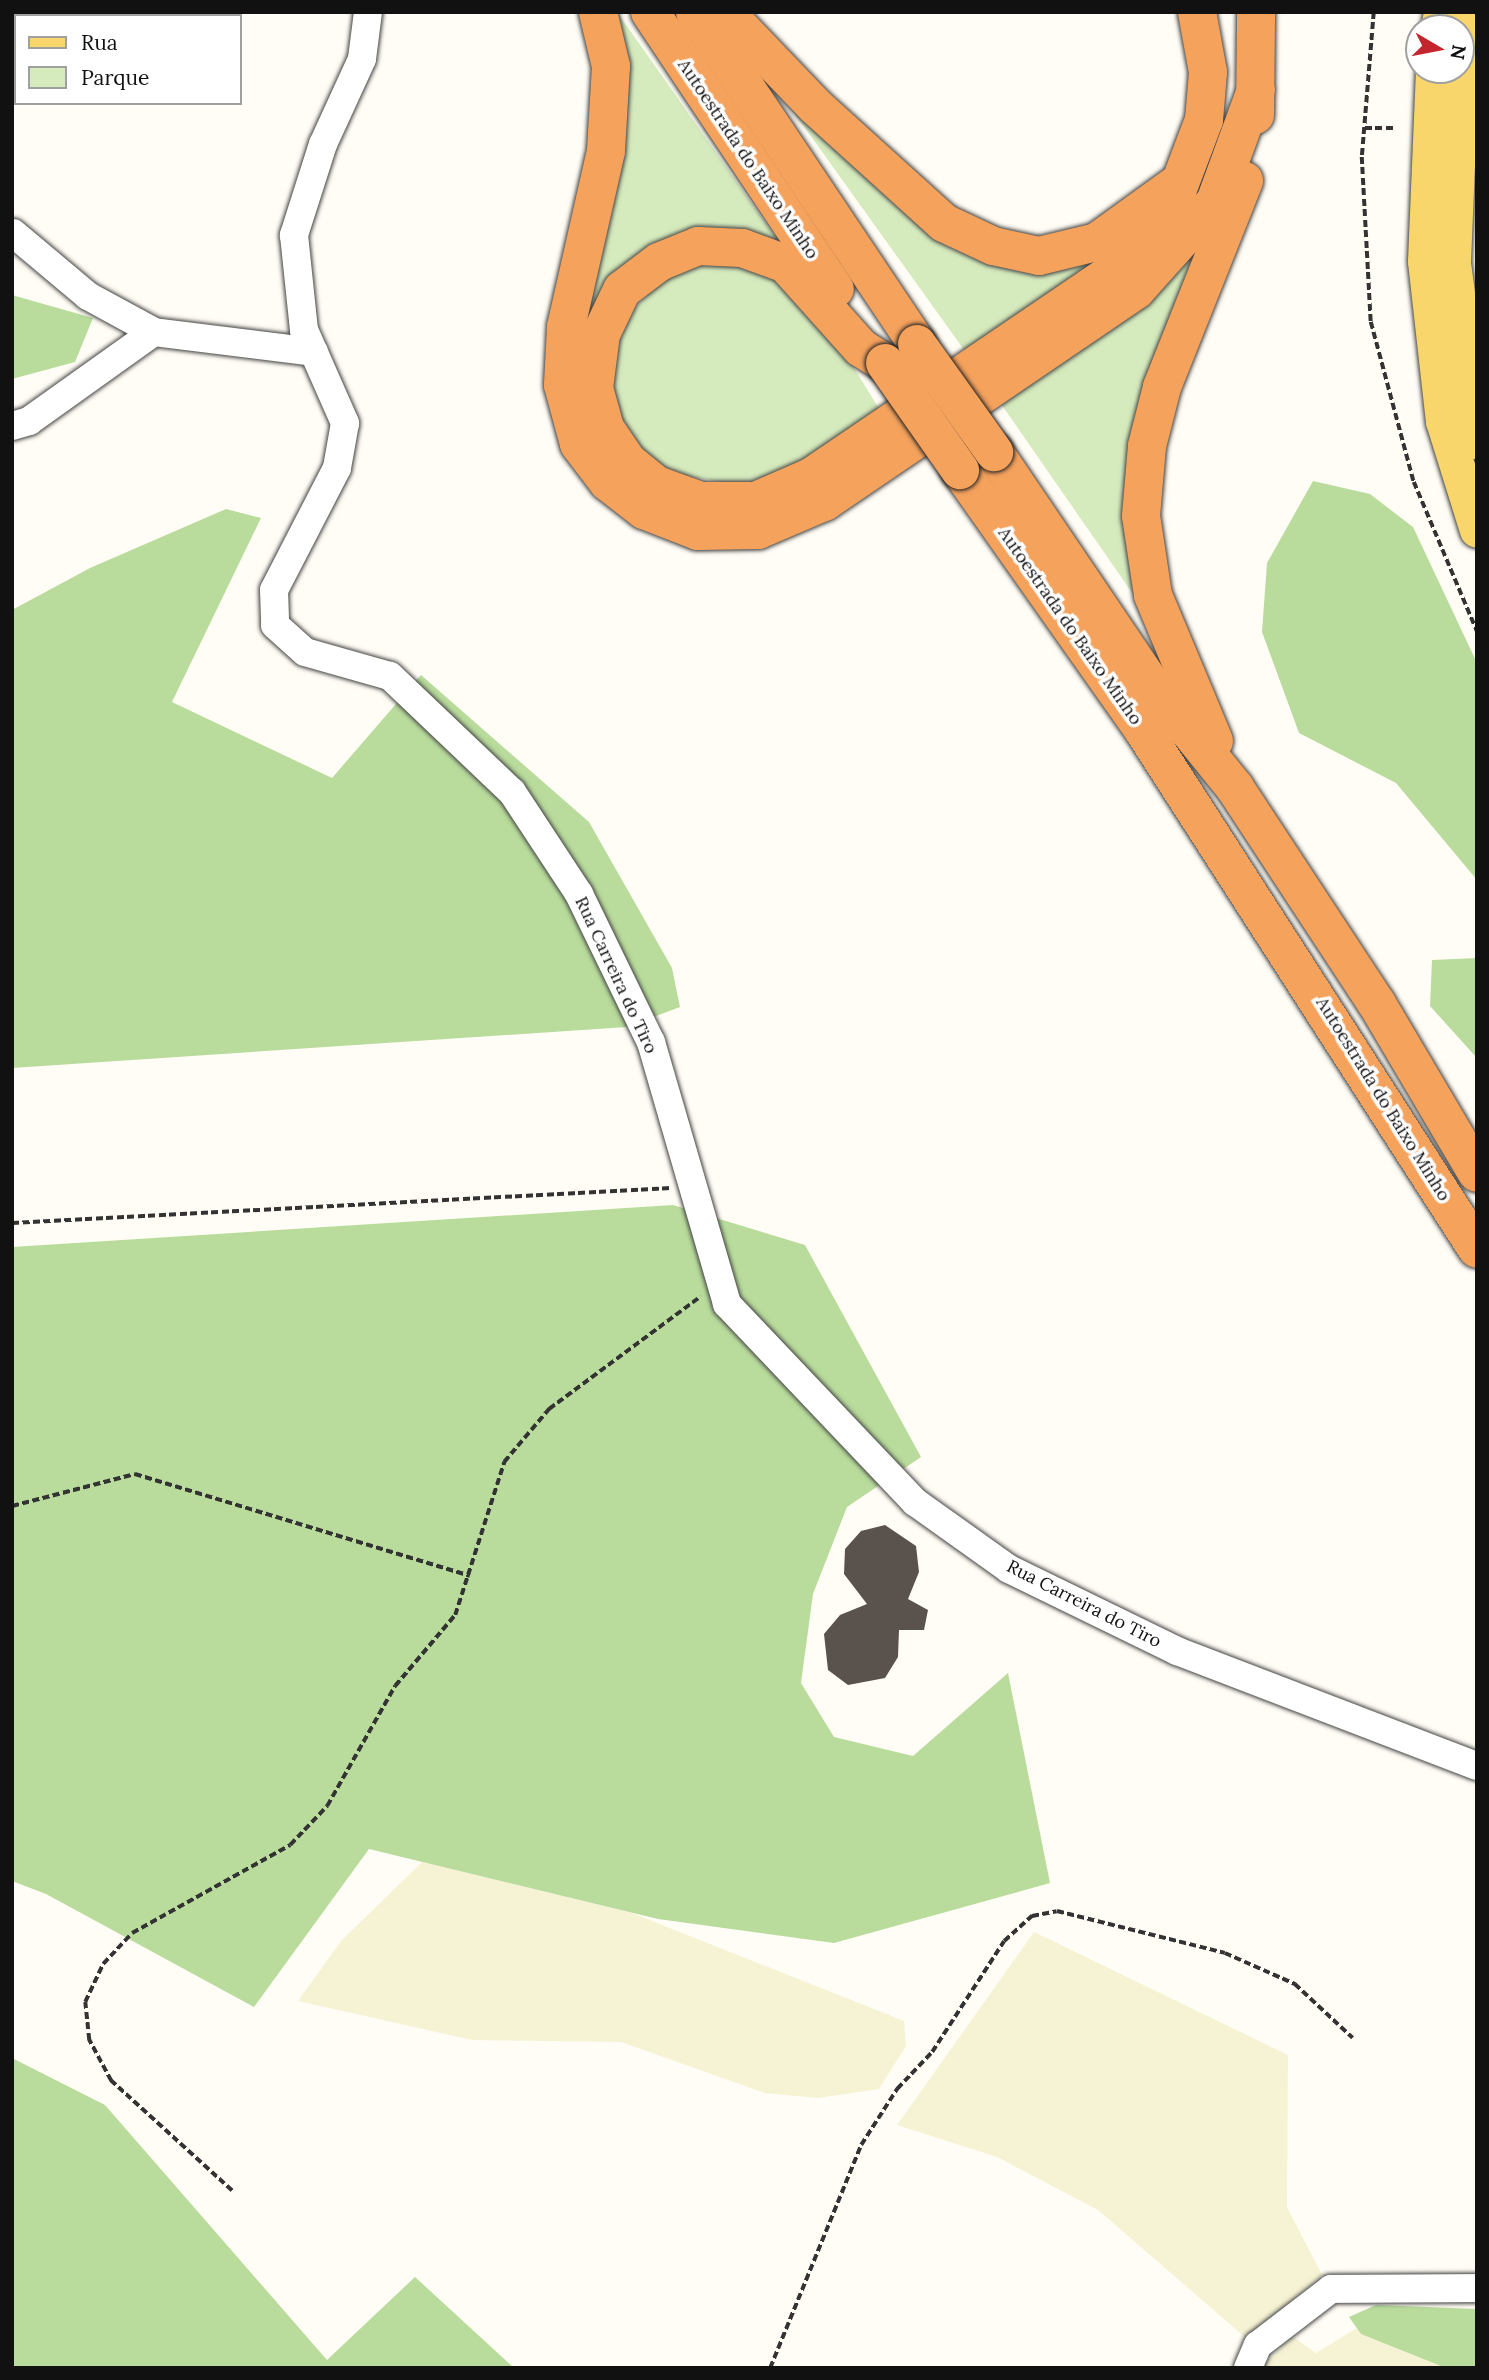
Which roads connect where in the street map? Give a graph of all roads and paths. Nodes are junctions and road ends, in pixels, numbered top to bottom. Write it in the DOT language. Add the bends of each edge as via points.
graph roads {
  1 [pos="368,12"];
  2 [pos="598,12"];
  3 [pos="650,12"];
  4 [pos="695,12"];
  5 [pos="725,12"];
  6 [pos="1197,12"];
  7 [pos="1256,12"];
  8 [pos="1374,12"];
  9 [pos="1432,84"];
  10 [pos="1460,84"];
  11 [pos="1256,90"];
  12 [pos="1365,128"];
  13 [pos="1395,128"];
  14 [pos="1180,182"];
  15 [pos="13,233"];
  16 [pos="154,332"];
  17 [pos="314,352"];
  18 [pos="886,363"];
  19 [pos="12,426"];
  20 [pos="1477,441"];
  21 [pos="1477,530"];
  22 [pos="1477,631"];
  23 [pos="1235,788"];
  24 [pos="1477,1173"];
  25 [pos="692,1189"];
  26 [pos="12,1223"];
  27 [pos="1477,1249"];
  28 [pos="720,1283"];
  29 [pos="12,1506"];
  30 [pos="470,1576"];
  31 [pos="1477,1766"];
  32 [pos="1353,2038"];
  33 [pos="232,2191"];
  34 [pos="1477,2288"];
  35 [pos="770,2368"];
  36 [pos="1248,2368"];
  1 -- 17 [label="street, Rua Carreira do Tiro" via="362,59 323,144 293,235 304,330"];
  2 -- 11 [label="highway" via="611,66 606,151 566,327 563,385 579,444 608,482 644,510 698,531 758,530 824,502 1136,290 1176,253 1215,202"];
  3 -- 18 [label="highway, Autoestrada do Baixo Minho"];
  4 -- 23 [label="highway, Autoestrada do Baixo Minho, bridge" via="1152,685"];
  5 -- 14 [label="highway" via="816,106 944,223 993,246 1040,256 1097,242"];
  6 -- 14 [label="highway" via="1207,96"];
  7 -- 11 [label="highway"];
  8 -- 12 [label="path"];
  9 -- 21 [label="main road" via="1425,261 1443,421"];
  10 -- 20 [label="main road" via="1453,263"];
  11 -- 23 [label="highway" via="1253,151 1234,214 1162,387 1147,446 1142,516 1153,595"];
  12 -- 13 [label="path"];
  12 -- 22 [label="path" via="1371,322 1414,482"];
  14 -- 18 [label="highway" via="1162,231 1120,267 811,477 756,500 701,501 657,485 626,461 605,428 594,388 601,334 622,290 659,262 698,246 742,247 786,264 861,348"];
  15 -- 16 [label="street" via="88,296"];
  16 -- 17 [label="street"];
  16 -- 19 [label="street" via="29,421"];
  17 -- 25 [label="street, Rua Carreira do Tiro" via="345,423 337,468 274,590 275,625 305,652 390,676 512,792 579,894 651,1042"];
  18 -- 27 [label="highway, Autoestrada do Baixo Minho, bridge" via="1142,728"];
  23 -- 24 [label="highway, Autoestrada do Baixo Minho" via="1377,1004"];
  25 -- 26 [label="path" via="604,1188"];
  25 -- 28 [label="street, Rua Carreira do Tiro"];
  28 -- 30 [label="path" via="549,1409 504,1462"];
  28 -- 31 [label="street, Rua Carreira do Tiro" via="727,1304 782,1367 905,1492 1009,1569 1177,1651"];
  29 -- 30 [label="path" via="135,1474"];
  30 -- 33 [label="path" via="455,1615 396,1686 327,1807 290,1845 132,1933 103,1964 85,2002 89,2040 111,2081"];
  32 -- 35 [label="path" via="1295,1984 1225,1953 1057,1911 1032,1916 1004,1941 932,2052 897,2089 861,2145"];
  34 -- 36 [label="street" via="1331,2289 1258,2345"];
}
